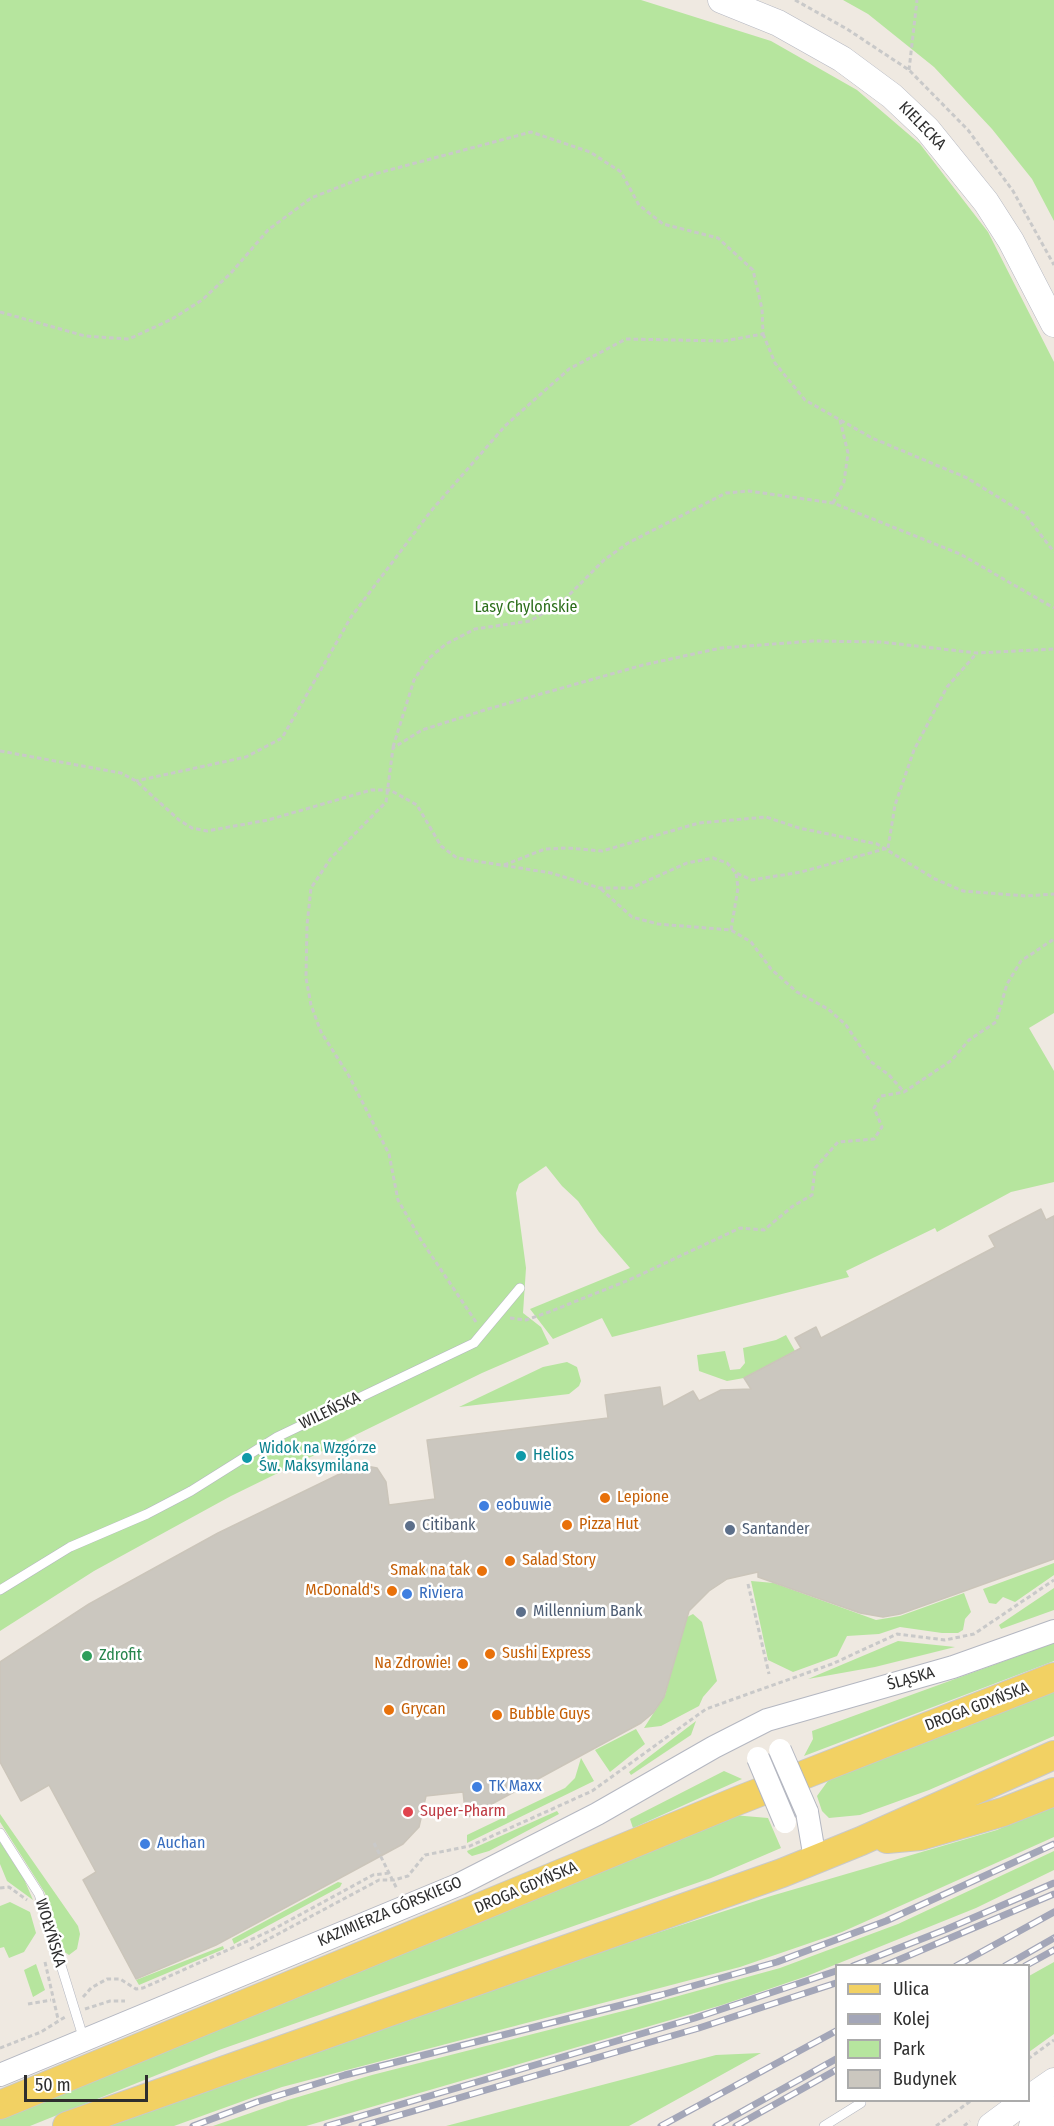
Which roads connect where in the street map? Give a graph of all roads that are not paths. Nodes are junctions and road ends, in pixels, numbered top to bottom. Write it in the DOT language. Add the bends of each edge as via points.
graph roads {
  1 [pos="722,0"];
  2 [pos="1054,324"];
  3 [pos="520,1288"];
  4 [pos="0,1590"];
  5 [pos="1054,1631"];
  6 [pos="1054,1677"];
  7 [pos="767,1720"];
  8 [pos="746,1730"];
  9 [pos="1054,1755"];
  10 [pos="1054,1792"];
  11 [pos="0,1833"];
  12 [pos="861,1841"];
  13 [pos="815,1859"];
  14 [pos="84,2041"];
  15 [pos="0,2075"];
  16 [pos="1054,2080"];
  17 [pos="1030,2098"];
  18 [pos="1024,2102"];
  19 [pos="861,2103"];
  20 [pos="0,2104"];
  21 [pos="1054,2110"];
  22 [pos="67,2126"];
  23 [pos="824,2126"];
  24 [pos="991,2126"];
  25 [pos="1032,2126"];
  1 -- 2 [label="main road, KIELECKA" via="777,23 842,58 927,129 986,202"];
  3 -- 4 [label="lane, WILEŃSKA" via="474,1343 277,1437 191,1491 70,1547"];
  5 -- 7 [label="street, ŚLĄSKA" via="953,1667"];
  6 -- 20 [label="main road, DROGA GDYŃSKA" via="748,1796"];
  7 -- 8 [label="street, KAZIMIERZA GÓRSKIEGO"];
  7 -- 13 [label="street, bridge" via="807,1812"];
  8 -- 13 [label="street, bridge" via="785,1822"];
  8 -- 14 [label="street, KAZIMIERZA GÓRSKIEGO" via="597,1814 460,1884"];
  9 -- 12 [label="main road"];
  10 -- 12 [label="main road" via="1003,1812 920,1836"];
  11 -- 14 [label="lane, WOŁYŃSKA" via="39,1894"];
  12 -- 13 [label="main road"];
  13 -- 22 [label="main road"];
  14 -- 15 [label="street, KAZIMIERZA GÓRSKIEGO"];
  16 -- 17 [label="main road"];
  18 -- 24 [label="main road"];
  19 -- 23 [label="lane"];
  21 -- 25 [label="main road"];
}
